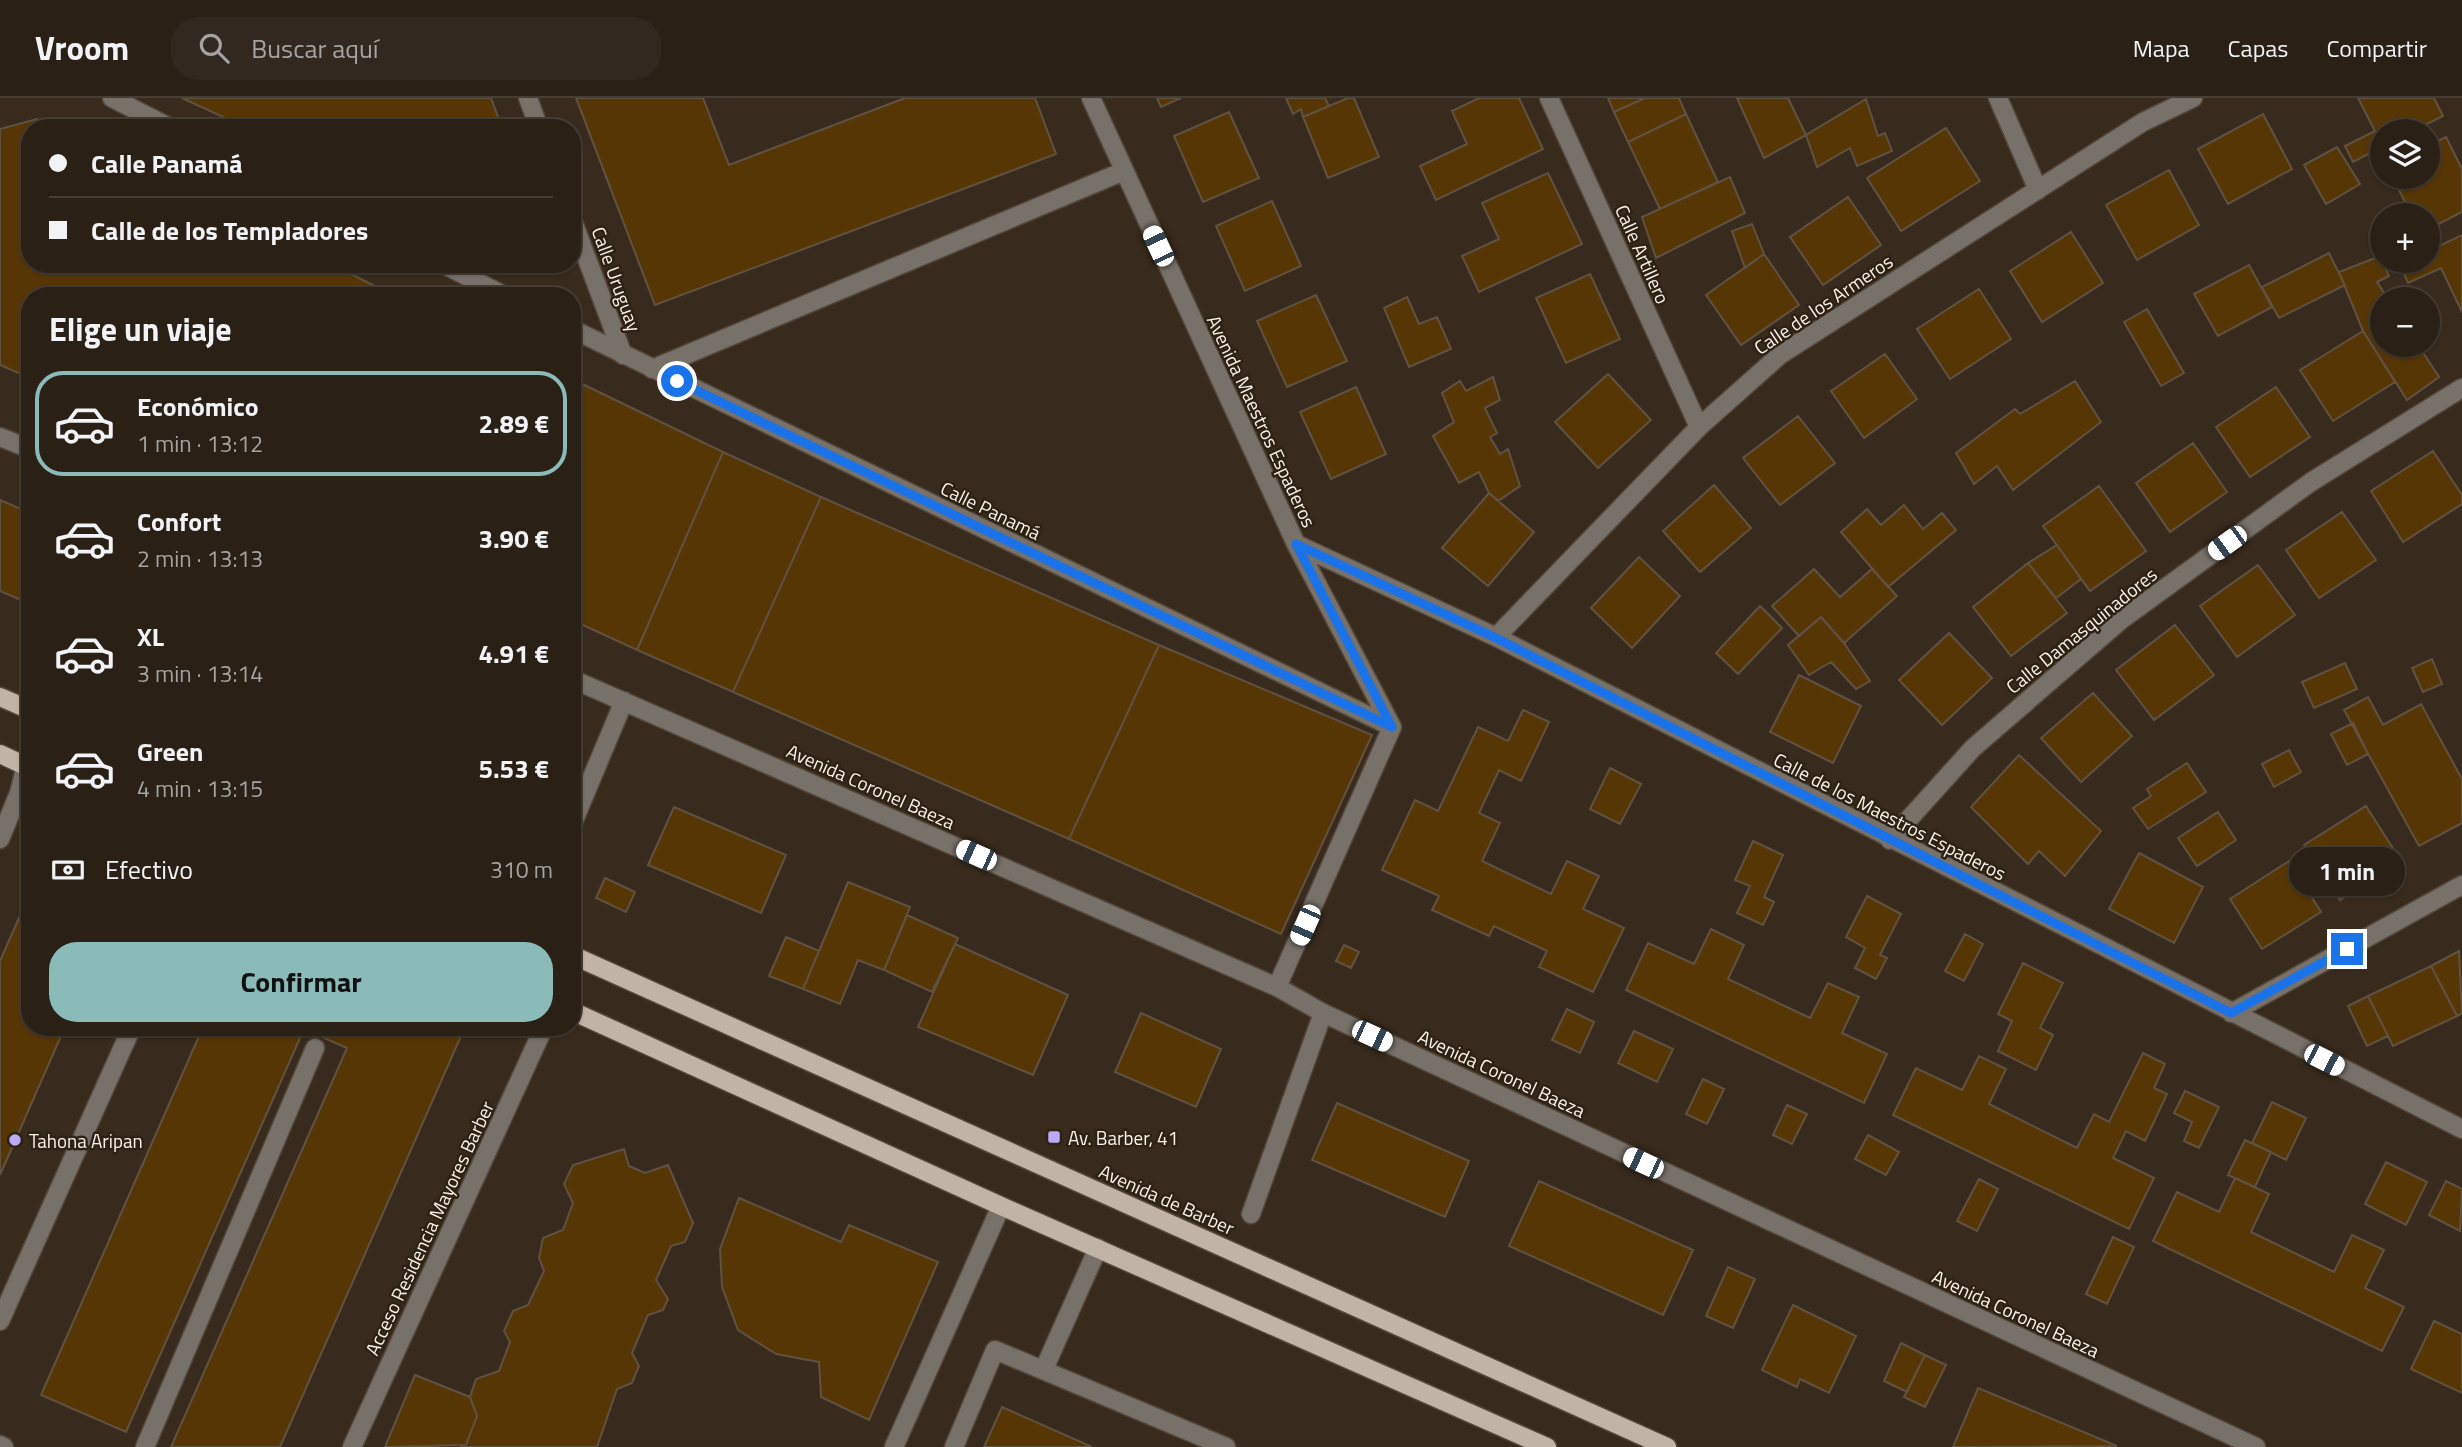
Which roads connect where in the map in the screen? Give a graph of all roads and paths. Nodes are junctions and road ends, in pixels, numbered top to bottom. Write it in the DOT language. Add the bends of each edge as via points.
graph roads {
  1 [pos="112,98"];
  2 [pos="528,98"];
  3 [pos="1091,98"];
  4 [pos="1549,98"];
  5 [pos="1998,98"];
  6 [pos="2193,98"];
  7 [pos="153,119"];
  8 [pos="536,119"];
  9 [pos="1124,171"];
  10 [pos="2038,190"];
  11 [pos="581,243"];
  12 [pos="461,273"];
  13 [pos="488,287"];
  14 [pos="581,334"];
  15 [pos="623,355"];
  16 [pos="652,369"];
  17 [pos="2462,388"];
  18 [pos="1699,427"];
  19 [pos="0,437"];
  20 [pos="21,445"];
  21 [pos="1296,544"];
  22 [pos="1496,638"];
  23 [pos="581,683"];
  24 [pos="0,697"];
  25 [pos="624,701"];
  26 [pos="21,706"];
  27 [pos="1392,727"];
  28 [pos="0,754"];
  29 [pos="21,764"];
  30 [pos="21,787"];
  31 [pos="581,804"];
  32 [pos="0,839"];
  33 [pos="1890,840"];
  34 [pos="2462,885"];
  35 [pos="581,959"];
  36 [pos="1277,987"];
  37 [pos="1323,1013"];
  38 [pos="2231,1013"];
  39 [pos="581,1015"];
  40 [pos="128,1036"];
  41 [pos="540,1036"];
  42 [pos="315,1048"];
  43 [pos="2462,1129"];
  44 [pos="1001,1206"];
  45 [pos="1251,1214"];
  46 [pos="1098,1248"];
  47 [pos="0,1321"];
  48 [pos="1044,1369"];
  49 [pos="145,1447"];
  50 [pos="352,1447"];
  51 [pos="894,1447"];
  52 [pos="954,1447"];
  53 [pos="1226,1447"];
  54 [pos="1547,1447"];
  55 [pos="1667,1447"];
  56 [pos="2256,1447"];
  1 -- 7 [label="street"];
  2 -- 8 [label="street"];
  3 -- 9 [label="street, Avenida Maestros Espaderos"];
  4 -- 18 [label="street, Calle Artillero"];
  5 -- 10 [label="street"];
  6 -- 10 [label="street, Calle de los Armeros" via="2143,122"];
  9 -- 16 [label="street"];
  9 -- 21 [label="street, Avenida Maestros Espaderos"];
  10 -- 18 [label="street, Calle de los Armeros" via="1780,355"];
  11 -- 15 [label="street, Calle Uruguay"];
  12 -- 13 [label="street"];
  14 -- 15 [label="street, Calle Panamá"];
  15 -- 16 [label="street, Calle Panamá"];
  16 -- 27 [label="street, Calle Panamá"];
  17 -- 33 [label="street, Calle Damasquinadores" via="2311,482 2121,620 1973,748"];
  18 -- 22 [label="street, Calle de los Armeros"];
  19 -- 20 [label="street"];
  21 -- 22 [label="street, Calle de los Maestros Espaderos"];
  21 -- 27 [label="street, Avenida Maestros Espaderos"];
  22 -- 33 [label="street, Calle de los Maestros Espaderos"];
  23 -- 25 [label="street, Avenida Coronel Baeza"];
  24 -- 26 [label="main road"];
  25 -- 31 [label="street"];
  25 -- 36 [label="street, Avenida Coronel Baeza"];
  27 -- 36 [label="street"];
  28 -- 29 [label="main road"];
  30 -- 32 [label="street"];
  33 -- 38 [label="street, Calle de los Maestros Espaderos"];
  34 -- 38 [label="street"];
  35 -- 55 [label="main road, Avenida de Barber"];
  36 -- 37 [label="street, Avenida Coronel Baeza"];
  37 -- 45 [label="street"];
  37 -- 56 [label="street, Avenida Coronel Baeza"];
  38 -- 43 [label="street, Calle de los Maestros Espaderos"];
  39 -- 44 [label="main road"];
  40 -- 47 [label="street"];
  41 -- 50 [label="street, Acceso Residencia Mayores Barber"];
  42 -- 49 [label="street"];
  44 -- 46 [label="main road"];
  44 -- 51 [label="street"];
  46 -- 48 [label="street"];
  46 -- 54 [label="main road"];
  48 -- 52 [label="street" via="995,1350"];
  48 -- 53 [label="street"];
}
